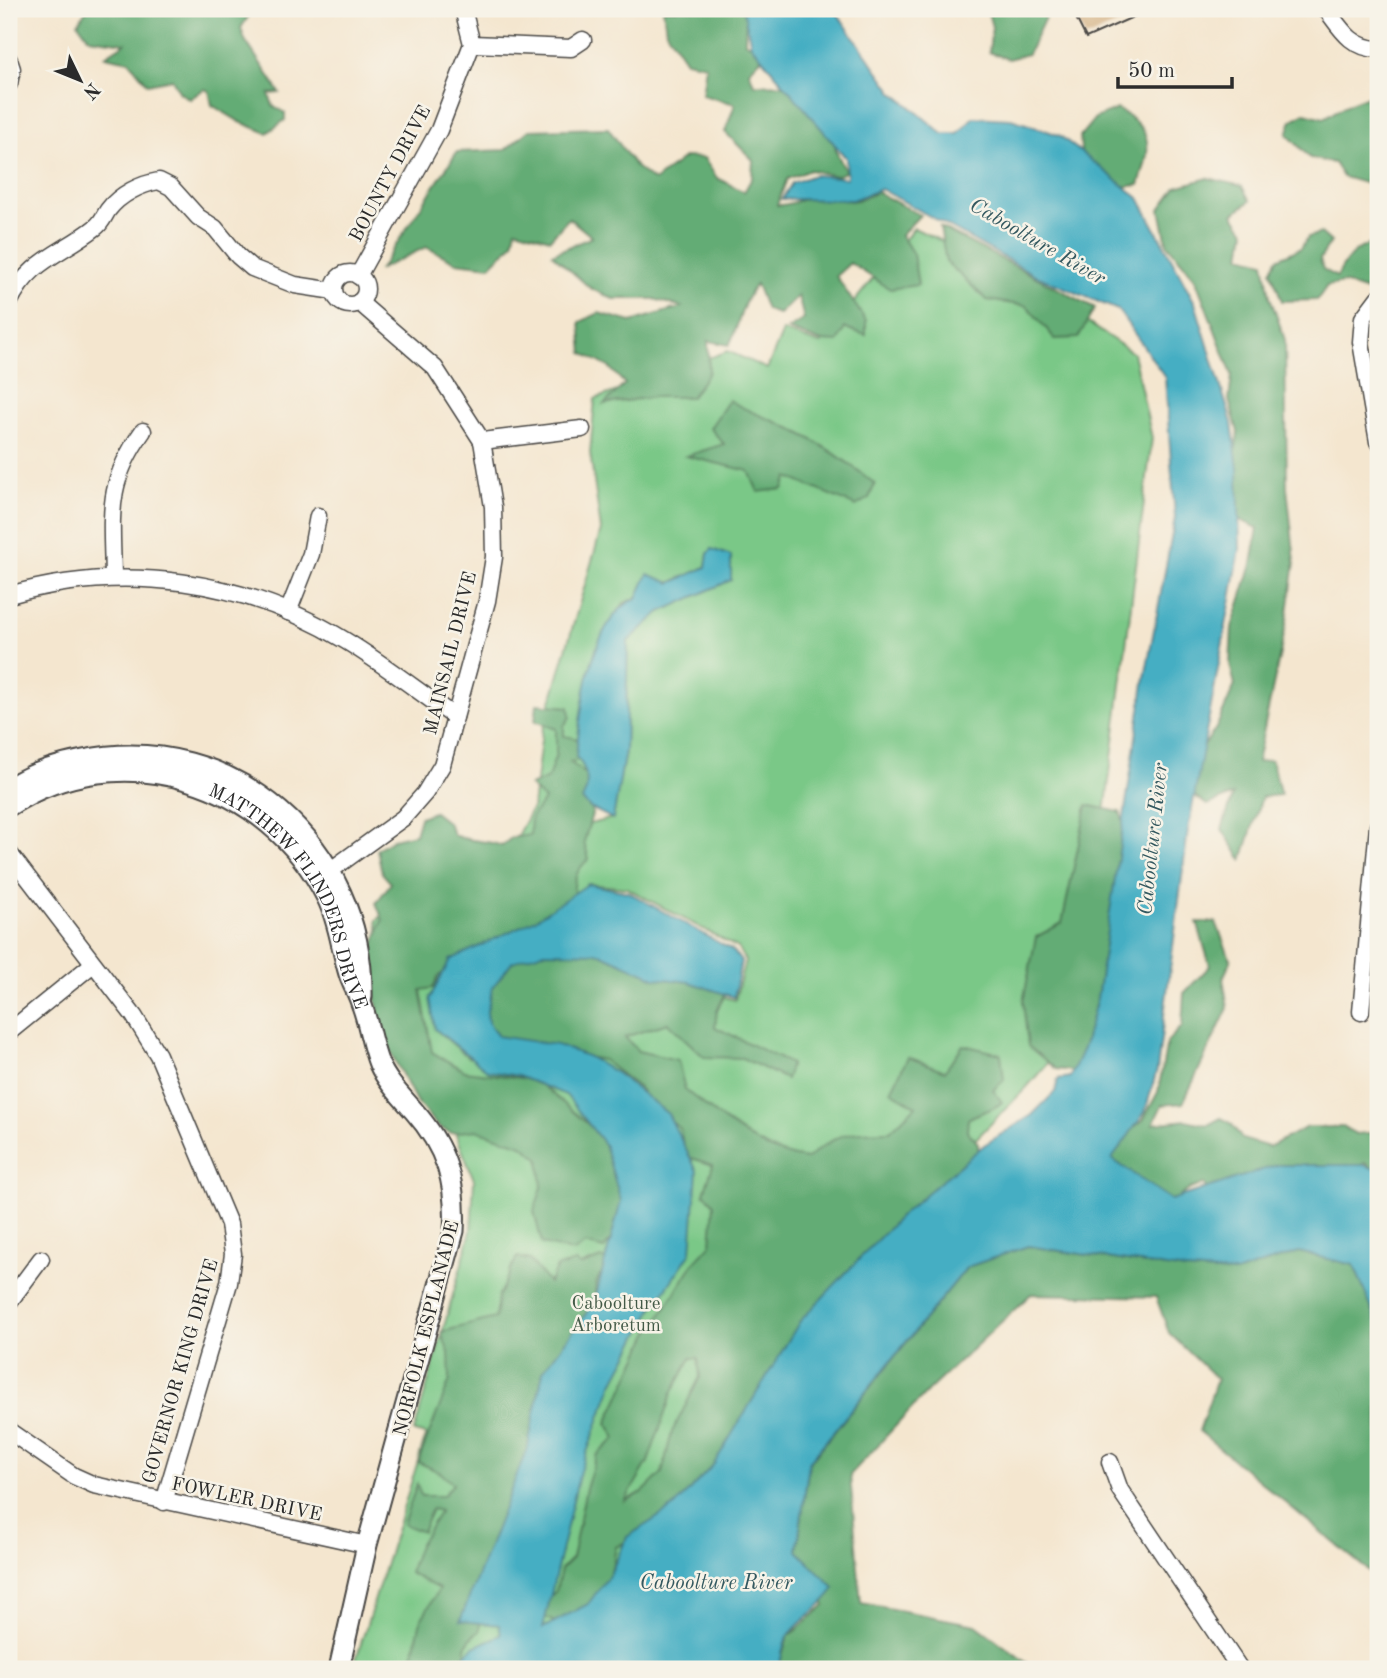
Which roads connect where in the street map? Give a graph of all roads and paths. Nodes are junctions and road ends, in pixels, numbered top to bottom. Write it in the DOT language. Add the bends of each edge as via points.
graph roads {
  1 [pos="463,9"];
  2 [pos="1326,9"];
  3 [pos="583,40"];
  4 [pos="472,44"];
  5 [pos="1378,49"];
  6 [pos="9,60"];
  7 [pos="9,85"];
  8 [pos="358,276"];
  9 [pos="334,291"];
  10 [pos="1378,298"];
  11 [pos="359,302"];
  12 [pos="9,303"];
  13 [pos="582,429"];
  14 [pos="143,431"];
  15 [pos="482,441"];
  16 [pos="1378,442"];
  17 [pos="318,516"];
  18 [pos="113,577"];
  19 [pos="9,594"];
  20 [pos="288,612"];
  21 [pos="456,717"];
  22 [pos="9,788"];
  23 [pos="9,806"];
  24 [pos="1378,826"];
  25 [pos="9,853"];
  26 [pos="324,875"];
  27 [pos="93,964"];
  28 [pos="362,1005"];
  29 [pos="1361,1012"];
  30 [pos="9,1032"];
  31 [pos="41,1259"];
  32 [pos="9,1302"];
  33 [pos="9,1431"];
  34 [pos="1110,1462"];
  35 [pos="164,1502"];
  36 [pos="367,1545"];
  37 [pos="340,1669"];
  38 [pos="1240,1669"];
  1 -- 4 [label="street"];
  2 -- 5 [label="street" via="1347,37 1364,48"];
  3 -- 4 [label="street" via="571,48"];
  4 -- 8 [label="street, BOUNTY DRIVE" via="439,130"];
  6 -- 7 [label="street"];
  8 -- 9 [label="street" via="339,277"];
  8 -- 11 [label="street" via="366,289"];
  9 -- 11 [label="street" via="341,303 351,306"];
  9 -- 12 [label="street" via="295,285 252,268 215,228 159,181 134,189 110,208 101,223 32,269"];
  10 -- 16 [label="street" via="1363,318 1361,342"];
  11 -- 15 [label="street, MAINSAIL DRIVE" via="435,368"];
  13 -- 15 [label="street"];
  14 -- 18 [label="street" via="127,454 114,488"];
  15 -- 21 [label="street, MAINSAIL DRIVE" via="493,507 494,557 488,601"];
  17 -- 20 [label="street" via="310,554"];
  18 -- 19 [label="street" via="56,582"];
  18 -- 20 [label="street" via="203,585"];
  20 -- 21 [label="street" via="346,641"];
  21 -- 26 [label="street, MAINSAIL DRIVE" via="442,765 425,793 403,818"];
  22 -- 26 [label="street, MATTHEW FLINDERS DRIVE" via="60,764 99,756 134,754 176,760 241,783 272,804 312,842"];
  23 -- 26 [label="street, MATTHEW FLINDERS DRIVE" via="52,784 108,771 164,773 191,779 245,804"];
  24 -- 29 [label="street"];
  25 -- 27 [label="street, GOVERNOR KING DRIVE"];
  26 -- 28 [label="street, MATTHEW FLINDERS DRIVE" via="349,975"];
  27 -- 30 [label="street"];
  27 -- 35 [label="street, GOVERNOR KING DRIVE" via="158,1055 229,1224 233,1254 229,1283"];
  28 -- 36 [label="street, NORFOLK ESPLANADE" via="380,1067 439,1142 454,1184 456,1205 454,1231"];
  31 -- 32 [label="street"];
  33 -- 35 [label="street, FOWLER DRIVE" via="74,1476"];
  34 -- 38 [label="street" via="1119,1490"];
  35 -- 36 [label="street, FOWLER DRIVE"];
  36 -- 37 [label="street, NORFOLK ESPLANADE"];
}
